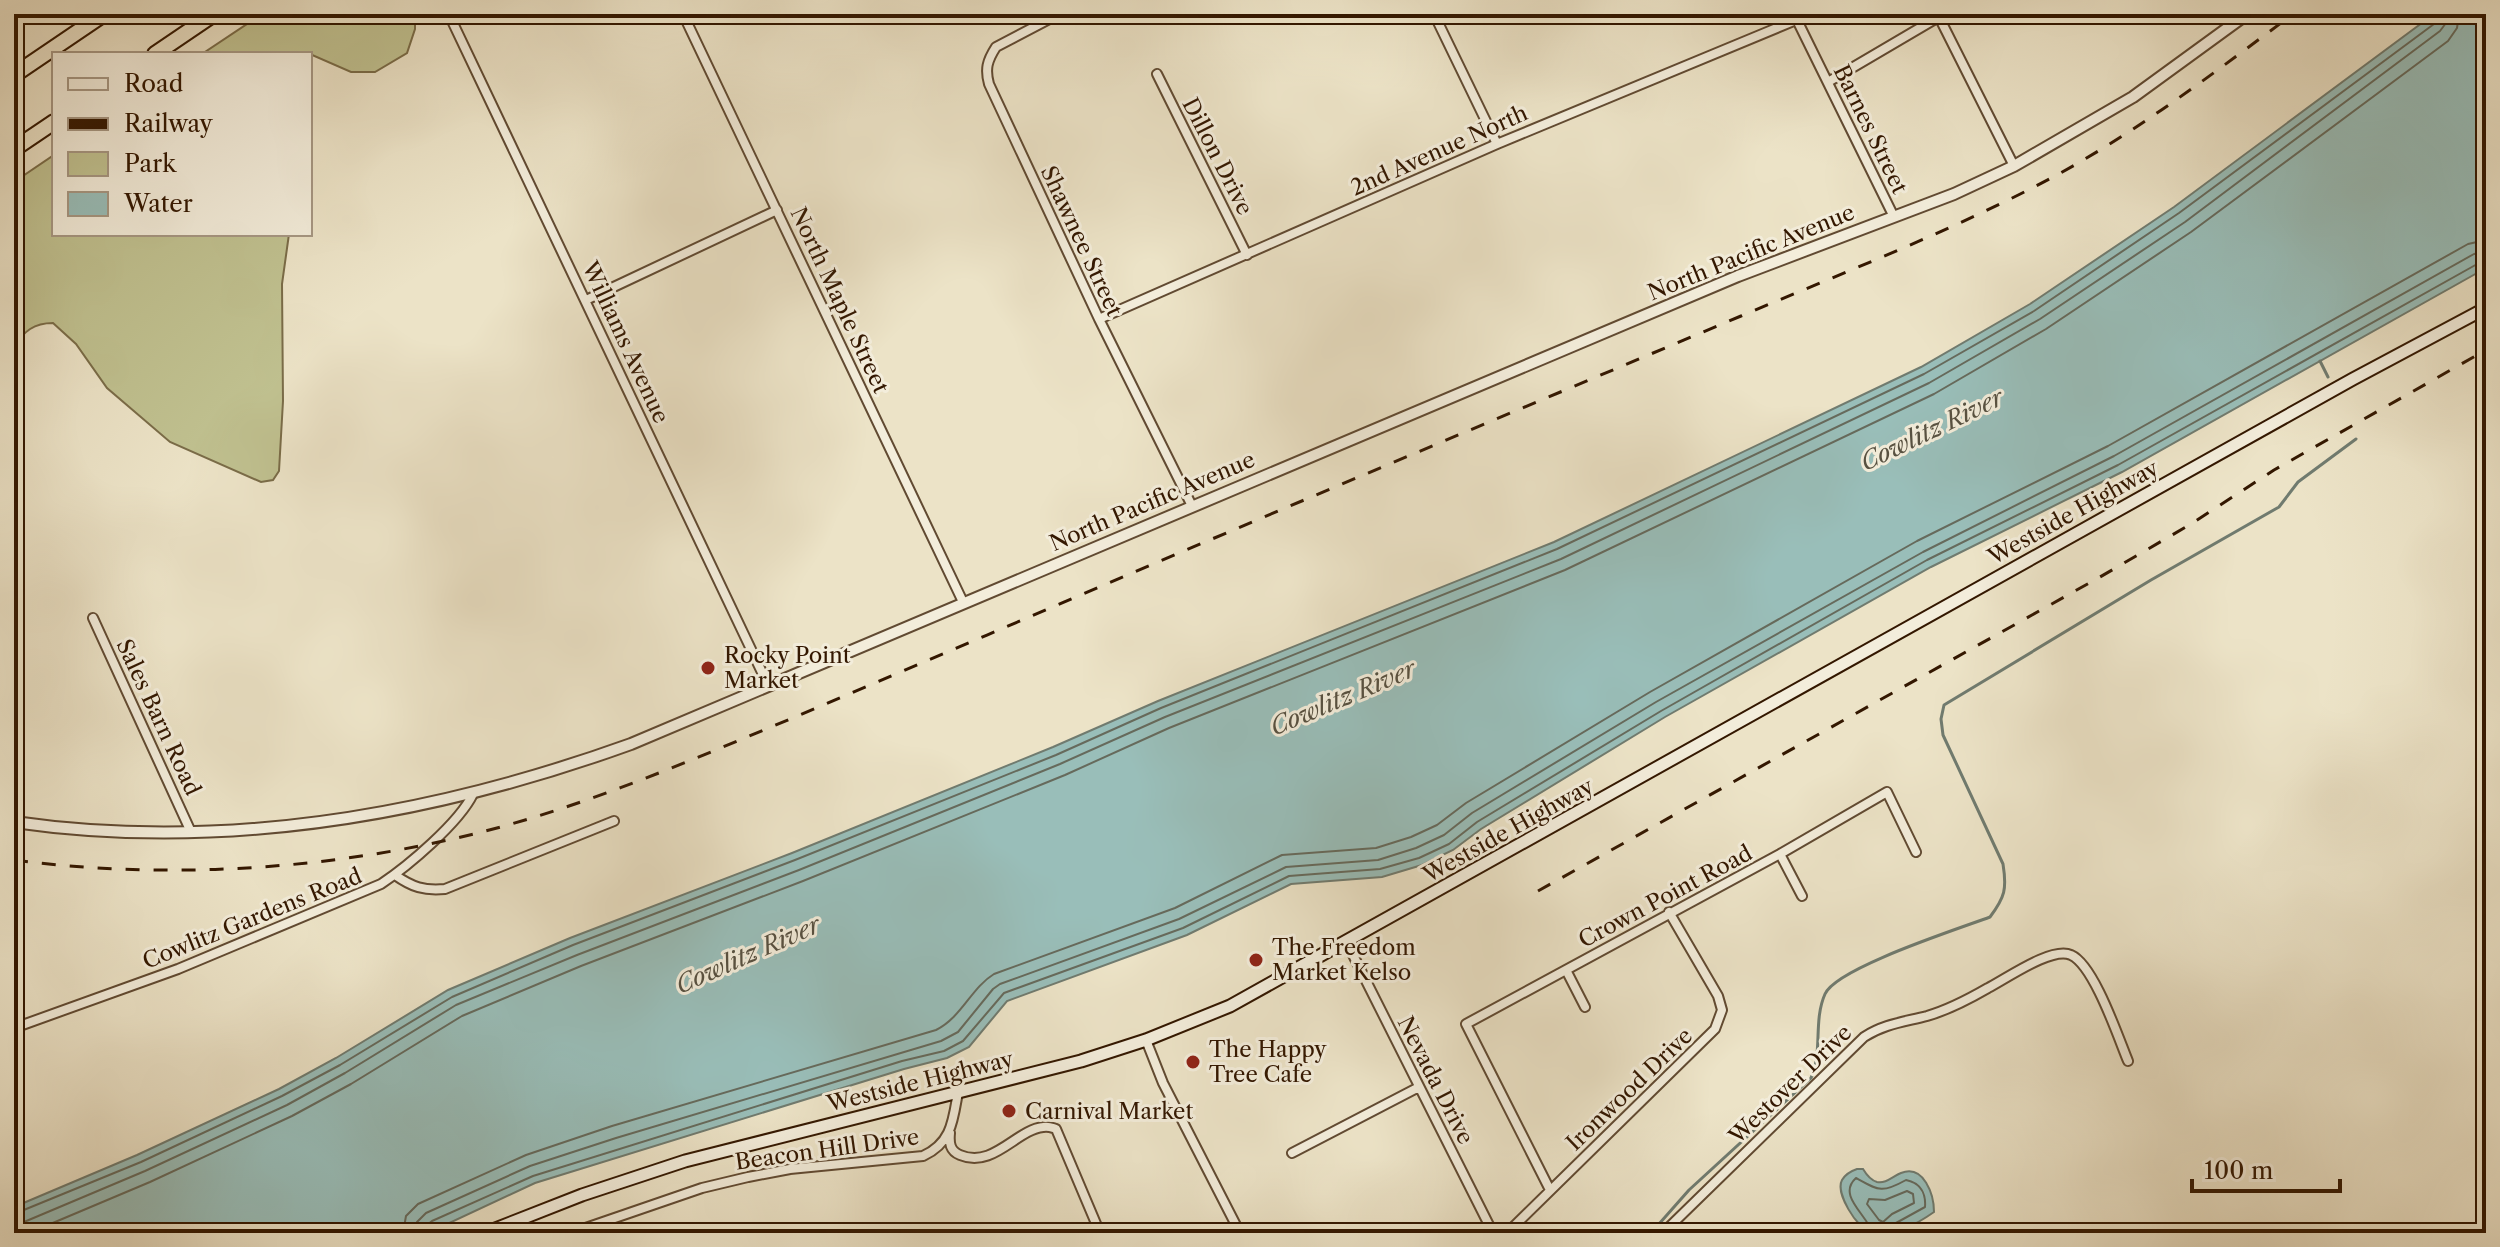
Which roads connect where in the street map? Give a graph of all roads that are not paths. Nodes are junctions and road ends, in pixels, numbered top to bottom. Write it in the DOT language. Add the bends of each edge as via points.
graph roads {
  1 [pos="104,14"];
  2 [pos="214,14"];
  3 [pos="455,14"];
  4 [pos="683,14"];
  5 [pos="1434,14"];
  6 [pos="2247,14"];
  7 [pos="1057,16"];
  8 [pos="1941,16"];
  9 [pos="1795,17"];
  10 [pos="158,52"];
  11 [pos="1157,74"];
  12 [pos="14,75"];
  13 [pos="1828,82"];
  14 [pos="52,123"];
  15 [pos="1497,144"];
  16 [pos="14,149"];
  17 [pos="2014,166"];
  18 [pos="777,210"];
  19 [pos="1894,217"];
  20 [pos="1247,255"];
  21 [pos="586,300"];
  22 [pos="2486,308"];
  23 [pos="1099,319"];
  24 [pos="1192,506"];
  25 [pos="963,602"];
  26 [pos="93,618"];
  27 [pos="768,685"];
  28 [pos="473,794"];
  29 [pos="614,821"];
  30 [pos="14,822"];
  31 [pos="191,832"];
  32 [pos="1916,852"];
  33 [pos="1780,854"];
  34 [pos="395,875"];
  35 [pos="1802,896"];
  36 [pos="1669,912"];
  37 [pos="1347,943"];
  38 [pos="1566,970"];
  39 [pos="1585,1007"];
  40 [pos="14,1028"];
  41 [pos="1146,1040"];
  42 [pos="2128,1061"];
  43 [pos="1419,1087"];
  44 [pos="958,1092"];
  45 [pos="951,1132"];
  46 [pos="1292,1153"];
  47 [pos="1550,1190"];
  48 [pos="485,1233"];
  49 [pos="571,1233"];
  50 [pos="1100,1233"];
  51 [pos="1240,1233"];
  52 [pos="1493,1233"];
  53 [pos="1507,1233"];
  54 [pos="1663,1233"];
  1 -- 12 [label="highway"];
  2 -- 10 [label="highway"];
  3 -- 21 [label="street, Williams Avenue" via="453,23"];
  4 -- 18 [label="street, North Maple Street"];
  5 -- 15 [label="street"];
  6 -- 17 [label="street, North Pacific Avenue" via="2133,97"];
  7 -- 23 [label="street, Shawnee Street" via="996,47 985,70"];
  8 -- 13 [label="street"];
  8 -- 17 [label="street"];
  9 -- 13 [label="street, Barnes Street"];
  9 -- 15 [label="street, 2nd Avenue North"];
  11 -- 20 [label="street, Dillon Drive"];
  13 -- 19 [label="street, Barnes Street"];
  14 -- 16 [label="highway"];
  15 -- 20 [label="street, 2nd Avenue North"];
  17 -- 19 [label="street, North Pacific Avenue"];
  18 -- 21 [label="street"];
  18 -- 25 [label="street, North Maple Street"];
  19 -- 24 [label="street, North Pacific Avenue" via="1738,276"];
  20 -- 23 [label="street, 2nd Avenue North"];
  21 -- 27 [label="street, Williams Avenue"];
  22 -- 37 [label="main road, Westside Highway"];
  23 -- 24 [label="street, Shawnee Street"];
  24 -- 25 [label="street, North Pacific Avenue"];
  25 -- 27 [label="street, North Pacific Avenue"];
  26 -- 31 [label="street, Sales Barn Road"];
  27 -- 28 [label="street, North Pacific Avenue" via="631,744"];
  28 -- 31 [label="street, North Pacific Avenue" via="325,822"];
  28 -- 34 [label="street, Cowlitz Gardens Road" via="456,820"];
  29 -- 34 [label="street" via="445,889 412,887"];
  30 -- 31 [label="street, North Pacific Avenue"];
  32 -- 33 [label="street, Crown Point Road" via="1887,792"];
  33 -- 35 [label="street, Crown Point Road"];
  33 -- 36 [label="street, Crown Point Road"];
  34 -- 40 [label="street, Cowlitz Gardens Road" via="337,905 178,969"];
  36 -- 38 [label="street, Crown Point Road"];
  36 -- 47 [label="street, Ironwood Drive" via="1718,996 1722,1010 1715,1029"];
  37 -- 41 [label="main road, Westside Highway" via="1230,1006"];
  37 -- 43 [label="street, Nevada Drive"];
  38 -- 39 [label="street, Crown Point Road"];
  38 -- 47 [label="street, Crown Point Road" via="1466,1024"];
  41 -- 44 [label="main road, Westside Highway"];
  41 -- 51 [label="street"];
  42 -- 54 [label="street, Westover Drive" via="2085,966 2070,954 2053,953 1968,999 1864,1037"];
  43 -- 46 [label="street"];
  43 -- 52 [label="street, Nevada Drive"];
  44 -- 45 [label="street, Beacon Hill Drive"];
  44 -- 48 [label="main road, Westside Highway" via="685,1161"];
  45 -- 49 [label="street, Beacon Hill Drive" via="934,1151 917,1158 748,1177"];
  45 -- 50 [label="street" via="954,1151 977,1157 1043,1127 1056,1129"];
  47 -- 53 [label="street, Ironwood Drive"];
}
